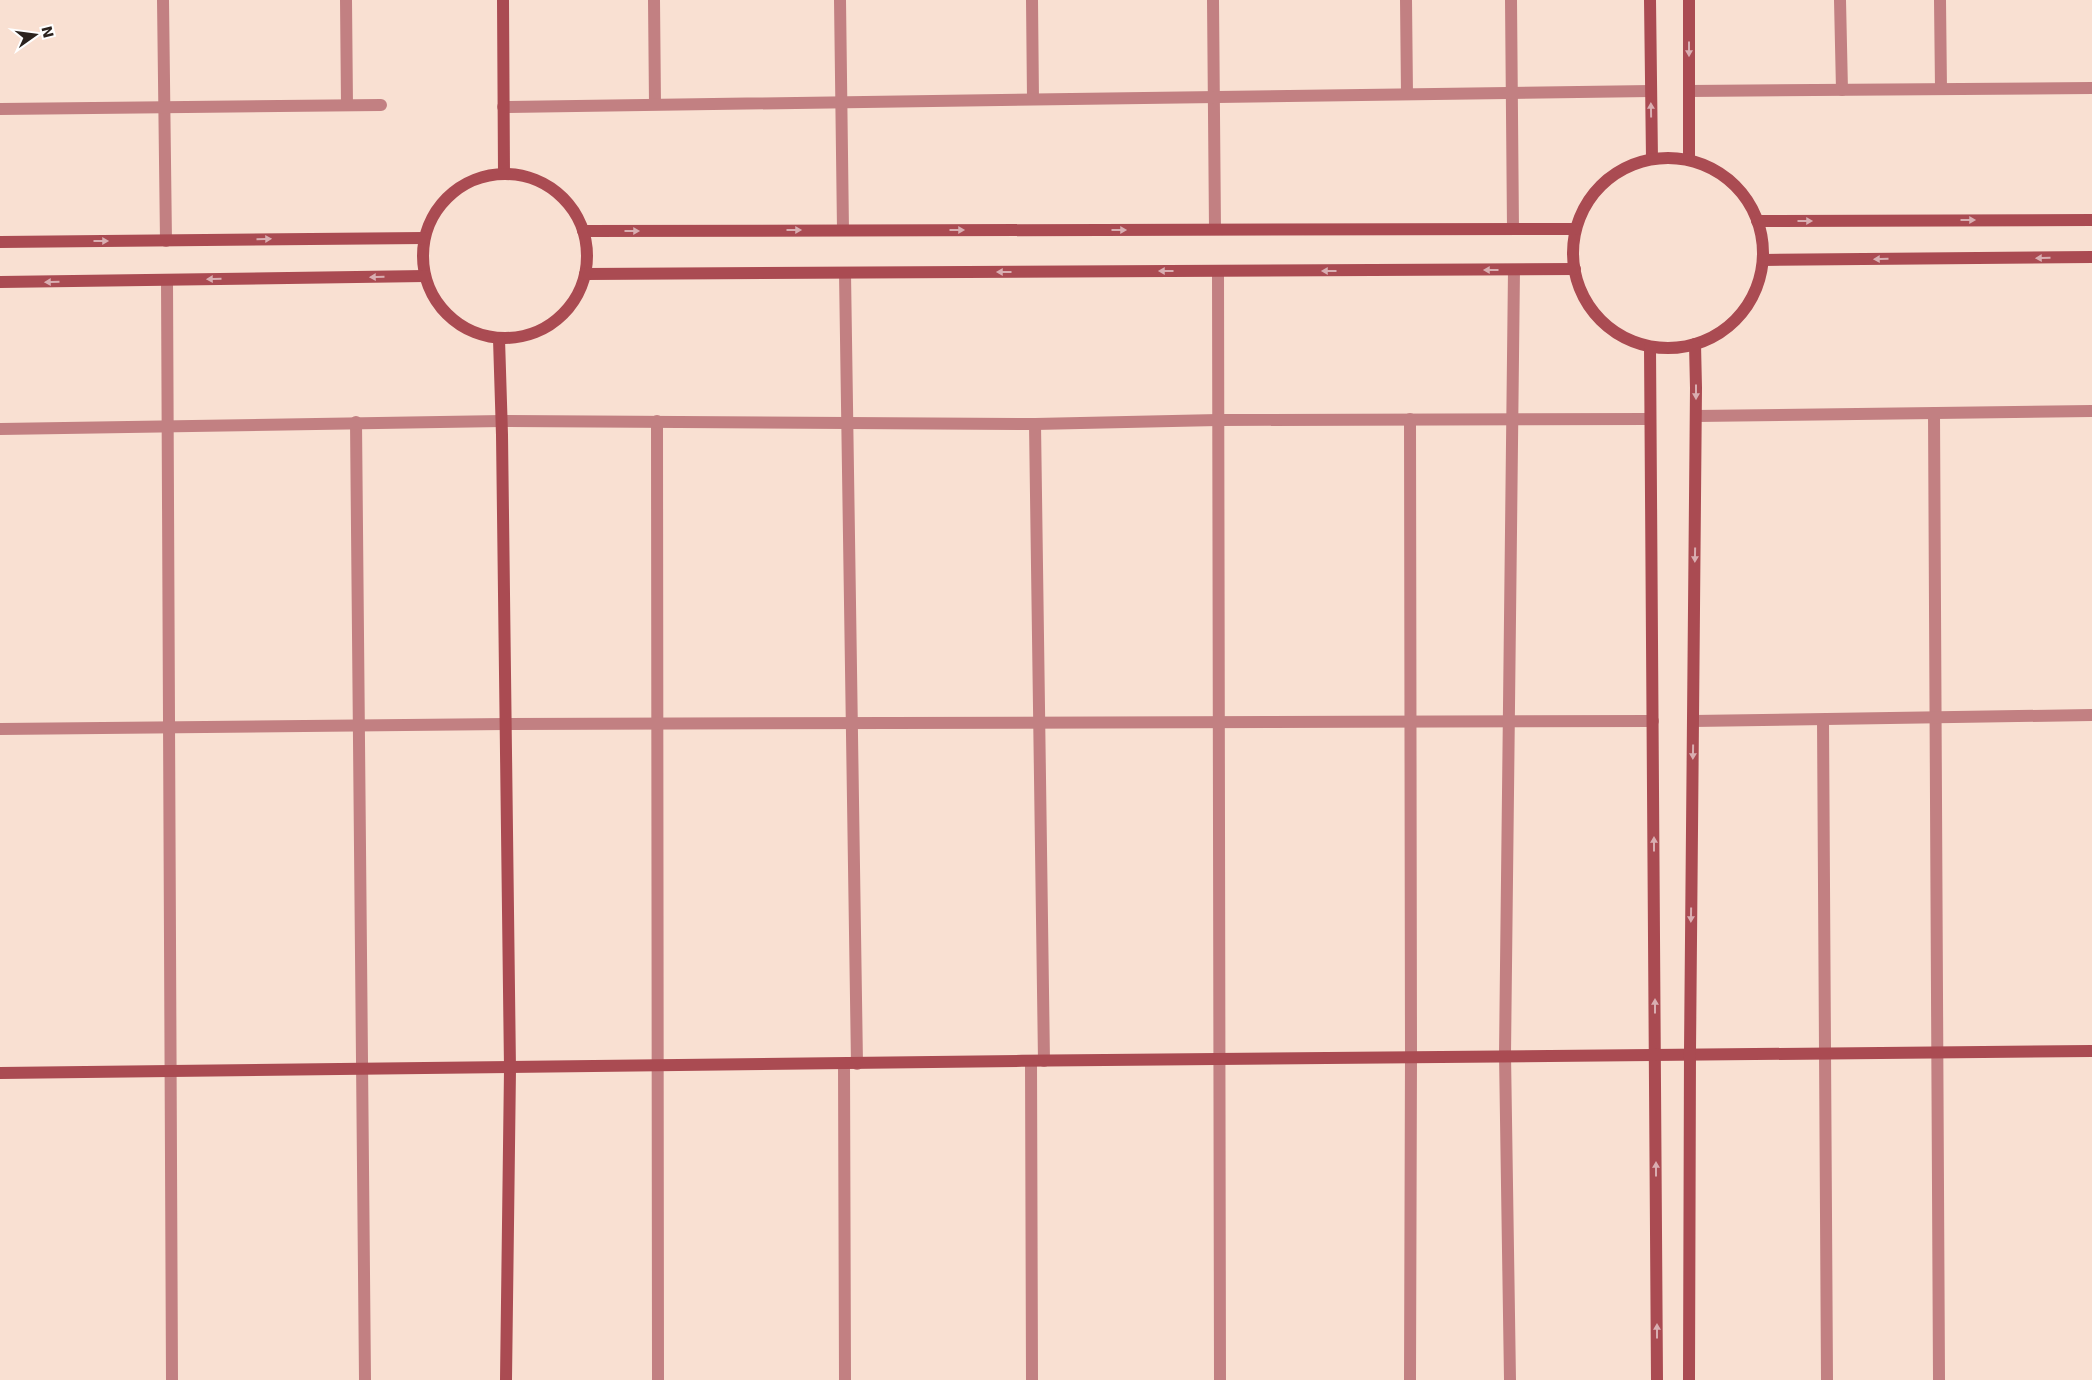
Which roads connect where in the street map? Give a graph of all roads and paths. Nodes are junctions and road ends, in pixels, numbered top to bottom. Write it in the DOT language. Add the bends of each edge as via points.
graph roads {
  1 [pos="164,0"];
  2 [pos="346,0"];
  3 [pos="503,0"];
  4 [pos="654,0"];
  5 [pos="840,0"];
  6 [pos="1032,0"];
  7 [pos="1213,0"];
  8 [pos="1406,0"];
  9 [pos="1511,0"];
  10 [pos="1650,0"];
  11 [pos="1689,0"];
  12 [pos="1840,0"];
  13 [pos="1940,0"];
  14 [pos="2092,88"];
  15 [pos="1941,89"];
  16 [pos="1842,90"];
  17 [pos="1651,91"];
  18 [pos="1689,91"];
  19 [pos="1512,93"];
  20 [pos="1407,94"];
  21 [pos="1214,97"];
  22 [pos="1033,99"];
  23 [pos="842,102"];
  24 [pos="655,104"];
  25 [pos="347,105"];
  26 [pos="381,105"];
  27 [pos="503,106"];
  28 [pos="164,108"];
  29 [pos="0,110"];
  30 [pos="1652,159"];
  31 [pos="1690,160"];
  32 [pos="504,173"];
  33 [pos="2092,220"];
  34 [pos="1756,221"];
  35 [pos="1215,229"];
  36 [pos="1513,229"];
  37 [pos="1575,229"];
  38 [pos="843,230"];
  39 [pos="583,231"];
  40 [pos="424,238"];
  41 [pos="166,240"];
  42 [pos="0,242"];
  43 [pos="2092,257"];
  44 [pos="1763,260"];
  45 [pos="1575,269"];
  46 [pos="1514,270"];
  47 [pos="1218,271"];
  48 [pos="845,273"];
  49 [pos="585,274"];
  50 [pos="426,276"];
  51 [pos="167,280"];
  52 [pos="0,282"];
  53 [pos="499,339"];
  54 [pos="1695,344"];
  55 [pos="1650,348"];
  56 [pos="2092,411"];
  57 [pos="1934,413"];
  58 [pos="1696,416"];
  59 [pos="1513,418"];
  60 [pos="1410,419"];
  61 [pos="1650,419"];
  62 [pos="1218,420"];
  63 [pos="502,421"];
  64 [pos="657,421"];
  65 [pos="356,422"];
  66 [pos="847,422"];
  67 [pos="1035,424"];
  68 [pos="167,426"];
  69 [pos="0,429"];
  70 [pos="2092,715"];
  71 [pos="1935,718"];
  72 [pos="1823,720"];
  73 [pos="1653,721"];
  74 [pos="1693,721"];
  75 [pos="1219,722"];
  76 [pos="1410,722"];
  77 [pos="1509,722"];
  78 [pos="852,723"];
  79 [pos="1039,723"];
  80 [pos="506,724"];
  81 [pos="657,724"];
  82 [pos="358,725"];
  83 [pos="169,727"];
  84 [pos="0,729"];
  85 [pos="2092,1050"];
  86 [pos="1690,1051"];
  87 [pos="1825,1051"];
  88 [pos="1937,1051"];
  89 [pos="1655,1052"];
  90 [pos="1505,1054"];
  91 [pos="1411,1056"];
  92 [pos="1219,1059"];
  93 [pos="1031,1061"];
  94 [pos="1044,1061"];
  95 [pos="850,1064"];
  96 [pos="658,1066"];
  97 [pos="510,1069"];
  98 [pos="362,1070"];
  99 [pos="170,1072"];
  100 [pos="0,1074"];
  101 [pos="172,1380"];
  102 [pos="365,1380"];
  103 [pos="506,1380"];
  104 [pos="658,1380"];
  105 [pos="846,1380"];
  106 [pos="1032,1380"];
  107 [pos="1220,1380"];
  108 [pos="1410,1380"];
  109 [pos="1510,1380"];
  110 [pos="1657,1380"];
  111 [pos="1689,1380"];
  112 [pos="1827,1380"];
  113 [pos="1939,1380"];
  1 -- 28 [label="street"];
  2 -- 25 [label="street"];
  3 -- 27 [label="street"];
  4 -- 24 [label="street"];
  5 -- 23 [label="street"];
  6 -- 22 [label="street"];
  7 -- 21 [label="street"];
  8 -- 20 [label="street"];
  9 -- 19 [label="street"];
  10 -- 17 [label="street"];
  11 -- 18 [label="street, one-way"];
  12 -- 16 [label="street"];
  13 -- 15 [label="street"];
  14 -- 15 [label="street"];
  15 -- 16 [label="street"];
  16 -- 18 [label="street"];
  17 -- 19 [label="street"];
  30 -- 17 [label="street, one-way"];
  18 -- 31 [label="street"];
  19 -- 20 [label="street"];
  19 -- 36 [label="street"];
  20 -- 21 [label="street"];
  21 -- 22 [label="street"];
  21 -- 35 [label="street"];
  22 -- 23 [label="street"];
  23 -- 24 [label="street"];
  23 -- 38 [label="street"];
  24 -- 27 [label="street"];
  25 -- 26 [label="street"];
  25 -- 28 [label="street"];
  27 -- 32 [label="street"];
  28 -- 29 [label="street"];
  28 -- 41 [label="street"];
  30 -- 31 [label="street"];
  30 -- 37 [label="street" via="1625,167 1603,183 1586,204"];
  31 -- 34 [label="street" via="1714,170 1736,186"];
  32 -- 39 [label="street" via="543,182 561,195 574,211"];
  32 -- 40 [label="street" via="480,177 460,186 443,200 431,218"];
  34 -- 33 [label="street, one-way"];
  34 -- 44 [label="street" via="1761,233"];
  35 -- 36 [label="street"];
  38 -- 35 [label="street, one-way"];
  36 -- 37 [label="street"];
  37 -- 45 [label="street" via="1572,256"];
  39 -- 38 [label="street, one-way"];
  39 -- 49 [label="street" via="587,252"];
  41 -- 40 [label="street, one-way"];
  40 -- 50 [label="street" via="422,260"];
  42 -- 41 [label="street, one-way"];
  43 -- 44 [label="street, one-way"];
  44 -- 54 [label="street" via="1756,291 1738,319 1712,338"];
  45 -- 46 [label="street"];
  45 -- 55 [label="street" via="1579,288 1595,316 1620,336"];
  46 -- 47 [label="street, one-way"];
  46 -- 59 [label="street"];
  47 -- 48 [label="street, one-way"];
  47 -- 62 [label="street"];
  48 -- 49 [label="street"];
  48 -- 66 [label="street"];
  49 -- 53 [label="street" via="578,294 566,312 550,326 530,335"];
  50 -- 51 [label="street, one-way"];
  50 -- 53 [label="street" via="435,300 449,317 467,330"];
  51 -- 52 [label="street, one-way"];
  51 -- 68 [label="street"];
  53 -- 63 [label="street"];
  54 -- 55 [label="street" via="1682,348"];
  54 -- 58 [label="street, one-way"];
  55 -- 61 [label="street"];
  56 -- 57 [label="street"];
  57 -- 58 [label="street"];
  57 -- 71 [label="street"];
  58 -- 74 [label="street, one-way"];
  59 -- 60 [label="street"];
  59 -- 61 [label="street"];
  59 -- 77 [label="street"];
  60 -- 62 [label="street"];
  60 -- 76 [label="street"];
  61 -- 73 [label="street"];
  62 -- 67 [label="street"];
  62 -- 75 [label="street"];
  63 -- 64 [label="street"];
  63 -- 65 [label="street"];
  63 -- 80 [label="street"];
  64 -- 66 [label="street"];
  64 -- 81 [label="street"];
  65 -- 68 [label="street"];
  65 -- 82 [label="street"];
  66 -- 67 [label="street"];
  66 -- 78 [label="street"];
  67 -- 79 [label="street"];
  68 -- 69 [label="street"];
  68 -- 83 [label="street"];
  70 -- 71 [label="street"];
  71 -- 72 [label="street"];
  71 -- 88 [label="street"];
  72 -- 74 [label="street"];
  72 -- 87 [label="street"];
  73 -- 77 [label="street"];
  89 -- 73 [label="street, one-way"];
  74 -- 86 [label="street, one-way"];
  75 -- 76 [label="street"];
  75 -- 79 [label="street"];
  75 -- 92 [label="street"];
  76 -- 77 [label="street"];
  76 -- 91 [label="street"];
  77 -- 90 [label="street"];
  78 -- 79 [label="street"];
  78 -- 81 [label="street"];
  78 -- 95 [label="street"];
  79 -- 94 [label="street"];
  80 -- 81 [label="street"];
  80 -- 82 [label="street"];
  80 -- 97 [label="street"];
  81 -- 96 [label="street"];
  82 -- 83 [label="street"];
  82 -- 98 [label="street"];
  83 -- 84 [label="street"];
  83 -- 99 [label="street"];
  85 -- 88 [label="street"];
  86 -- 87 [label="street"];
  86 -- 89 [label="street"];
  86 -- 111 [label="street"];
  87 -- 88 [label="street"];
  87 -- 112 [label="street"];
  88 -- 113 [label="street"];
  89 -- 90 [label="street"];
  110 -- 89 [label="street, one-way"];
  90 -- 91 [label="street"];
  90 -- 109 [label="street"];
  91 -- 92 [label="street"];
  91 -- 108 [label="street"];
  92 -- 94 [label="street"];
  92 -- 107 [label="street"];
  93 -- 94 [label="street"];
  93 -- 95 [label="street"];
  93 -- 106 [label="street"];
  95 -- 96 [label="street"];
  95 -- 105 [label="street"];
  96 -- 97 [label="street"];
  96 -- 104 [label="street"];
  97 -- 98 [label="street"];
  97 -- 103 [label="street"];
  98 -- 99 [label="street"];
  98 -- 102 [label="street"];
  99 -- 100 [label="street"];
  99 -- 101 [label="street"];
}
